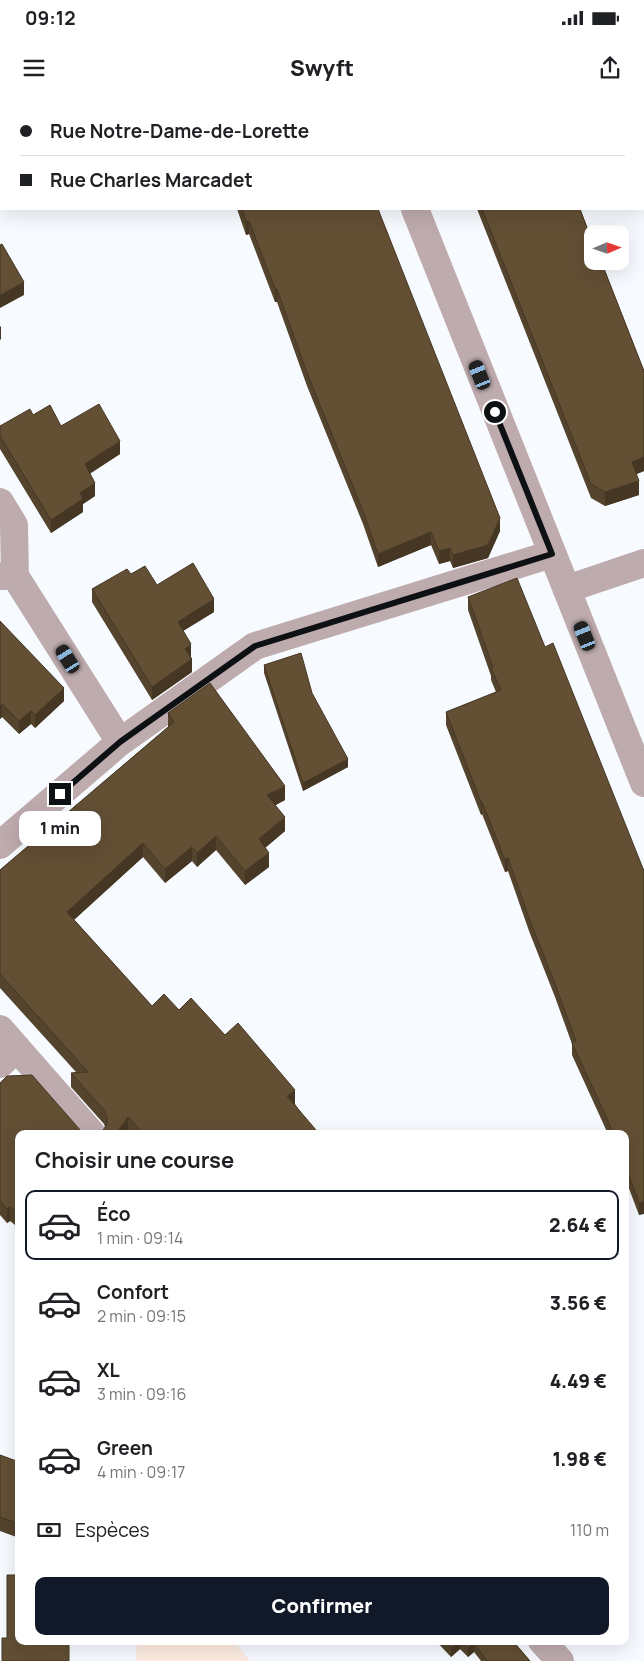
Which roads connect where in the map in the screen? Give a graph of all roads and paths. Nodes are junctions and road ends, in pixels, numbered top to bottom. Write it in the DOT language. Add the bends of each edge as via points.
graph roads {
  1 [pos="415,210"];
  2 [pos="0,502"];
  3 [pos="552,554"];
  4 [pos="644,563"];
  5 [pos="8,576"];
  6 [pos="567,590"];
  7 [pos="120,742"];
  8 [pos="644,783"];
  9 [pos="0,845"];
  10 [pos="6,1047"];
  11 [pos="88,1130"];
  12 [pos="546,1645"];
  13 [pos="560,1661"];
  1 -- 3 [label="street"];
  2 -- 5 [label="street" via="14,525"];
  3 -- 6 [label="street"];
  3 -- 7 [label="street" via="255,646"];
  4 -- 6 [label="street"];
  5 -- 7 [label="street"];
  6 -- 8 [label="street"];
  7 -- 9 [label="street"];
  10 -- 11 [label="street"];
  12 -- 13 [label="street"];
}
